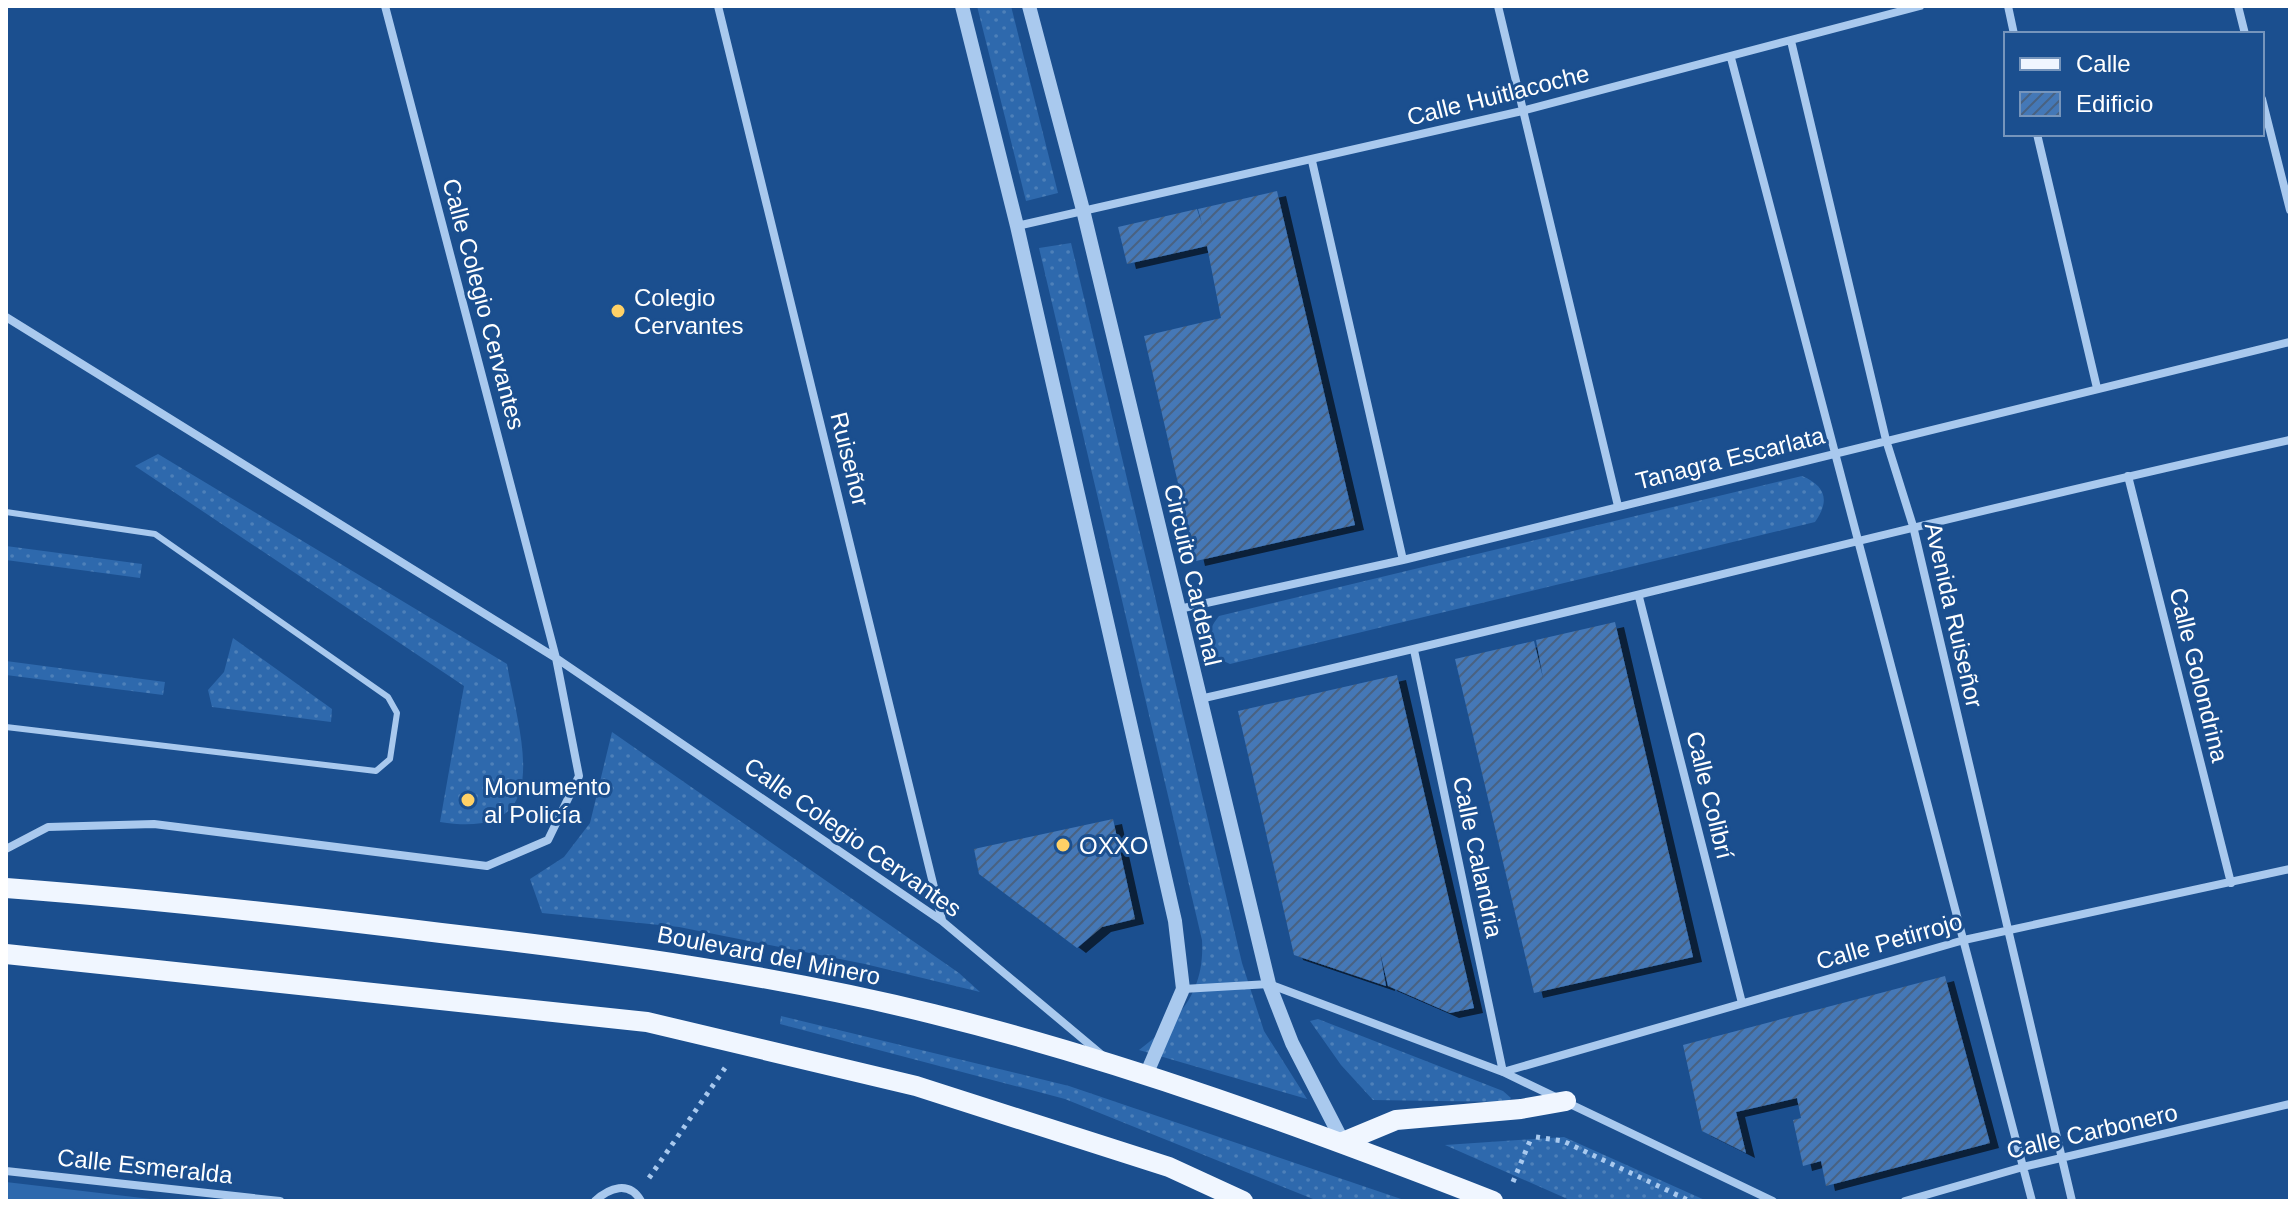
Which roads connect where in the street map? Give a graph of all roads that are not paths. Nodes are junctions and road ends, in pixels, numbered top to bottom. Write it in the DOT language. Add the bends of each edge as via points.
graph roads {
  1 [pos="385,6"];
  2 [pos="718,6"];
  3 [pos="962,6"];
  4 [pos="1029,6"];
  5 [pos="1498,6"];
  6 [pos="1920,6"];
  7 [pos="2008,6"];
  8 [pos="2238,6"];
  9 [pos="2014,32"];
  10 [pos="2244,32"];
  11 [pos="1791,41"];
  12 [pos="1731,58"];
  13 [pos="2264,107"];
  14 [pos="1522,111"];
  15 [pos="2037,136"];
  16 [pos="1312,161"];
  17 [pos="1083,210"];
  18 [pos="2290,210"];
  19 [pos="1017,226"];
  20 [pos="6,317"];
  21 [pos="2290,342"];
  22 [pos="2097,388"];
  23 [pos="1886,440"];
  24 [pos="2290,440"];
  25 [pos="1836,454"];
  26 [pos="2128,476"];
  27 [pos="1618,506"];
  28 [pos="6,512"];
  29 [pos="1913,526"];
  30 [pos="1859,541"];
  31 [pos="1403,560"];
  32 [pos="1639,597"];
  33 [pos="1178,609"];
  34 [pos="1414,650"];
  35 [pos="556,658"];
  36 [pos="1200,699"];
  37 [pos="6,727"];
  38 [pos="6,849"];
  39 [pos="2290,869"];
  40 [pos="2231,883"];
  41 [pos="6,888"];
  42 [pos="942,921"];
  43 [pos="2007,931"];
  44 [pos="1964,940"];
  45 [pos="6,954"];
  46 [pos="1269,984"];
  47 [pos="1183,989"];
  48 [pos="1742,1003"];
  49 [pos="1115,1066"];
  50 [pos="1503,1072"];
  51 [pos="1146,1075"];
  52 [pos="1566,1101"];
  53 [pos="2290,1104"];
  54 [pos="1343,1142"];
  55 [pos="2062,1158"];
  56 [pos="2023,1167"];
  57 [pos="6,1171"];
  58 [pos="1501,1197"];
  59 [pos="640,1198"];
  60 [pos="278,1201"];
  61 [pos="595,1201"];
  62 [pos="1243,1201"];
  63 [pos="1773,1201"];
  64 [pos="1905,1201"];
  65 [pos="2032,1201"];
  66 [pos="2072,1201"];
  1 -- 35 [label="street, Calle Colegio Cervantes"];
  2 -- 42 [label="street, Ruiseñor"];
  3 -- 19 [label="street"];
  4 -- 17 [label="street, Circuito Cardenal"];
  5 -- 14 [label="street"];
  6 -- 11 [label="street, Calle Huitlacoche"];
  7 -- 9 [label="street"];
  8 -- 10 [label="street"];
  11 -- 12 [label="street, Calle Huitlacoche"];
  11 -- 23 [label="street, Avenida Ruiseñor"];
  12 -- 14 [label="street, Calle Huitlacoche"];
  12 -- 25 [label="street"];
  13 -- 18 [label="street"];
  14 -- 16 [label="street, Calle Huitlacoche"];
  14 -- 27 [label="street"];
  15 -- 22 [label="street"];
  16 -- 17 [label="street, Calle Huitlacoche"];
  16 -- 31 [label="street"];
  17 -- 19 [label="street, Calle Huitlacoche"];
  17 -- 33 [label="street, Circuito Cardenal"];
  19 -- 47 [label="street" via="1175,921"];
  20 -- 35 [label="street, Calle Colegio Cervantes"];
  21 -- 22 [label="street, Tanagra Escarlata"];
  22 -- 23 [label="street, Tanagra Escarlata"];
  23 -- 25 [label="street, Tanagra Escarlata"];
  23 -- 29 [label="street, Avenida Ruiseñor"];
  24 -- 26 [label="street"];
  25 -- 27 [label="street, Tanagra Escarlata"];
  25 -- 30 [label="street"];
  26 -- 29 [label="street"];
  26 -- 40 [label="street, Calle Golondrina"];
  27 -- 31 [label="street, Tanagra Escarlata"];
  28 -- 37 [label="lane" via="155,534 388,697 397,713 390,759 376,771"];
  29 -- 30 [label="street"];
  29 -- 43 [label="street, Avenida Ruiseñor"];
  30 -- 32 [label="street"];
  30 -- 44 [label="street"];
  31 -- 33 [label="street, Tanagra Escarlata"];
  32 -- 34 [label="street"];
  32 -- 48 [label="street, Calle Colibrí"];
  33 -- 36 [label="street, Circuito Cardenal"];
  34 -- 36 [label="street"];
  34 -- 50 [label="street, Calle Calandria"];
  35 -- 38 [label="street" via="579,776 548,840 487,866 154,824 48,827"];
  35 -- 42 [label="street, Calle Colegio Cervantes"];
  36 -- 46 [label="street, Circuito Cardenal"];
  39 -- 40 [label="street, Calle Petirrojo"];
  40 -- 43 [label="street, Calle Petirrojo"];
  41 -- 49 [label="main road, Boulevard del Minero" via="170,900 651,958 932,1014"];
  42 -- 49 [label="street, Calle Colegio Cervantes"];
  43 -- 44 [label="street, Calle Petirrojo"];
  43 -- 55 [label="street, Avenida Ruiseñor"];
  44 -- 48 [label="street, Calle Petirrojo"];
  44 -- 56 [label="street"];
  45 -- 62 [label="main road" via="647,1022 916,1086 1169,1167"];
  46 -- 47 [label="street"];
  46 -- 50 [label="street"];
  46 -- 54 [label="street, Circuito Cardenal" via="1292,1043"];
  47 -- 51 [label="street"];
  48 -- 50 [label="street, Calle Petirrojo"];
  49 -- 51 [label="main road, Boulevard del Minero"];
  50 -- 52 [label="street"];
  51 -- 54 [label="main road, Boulevard del Minero"];
  52 -- 54 [label="main road" via="1396,1120"];
  52 -- 63 [label="street"];
  53 -- 55 [label="street, Calle Carbonero"];
  54 -- 58 [label="main road, Boulevard del Minero"];
  55 -- 56 [label="street, Calle Carbonero"];
  55 -- 66 [label="street, Avenida Ruiseñor"];
  56 -- 64 [label="street, Calle Carbonero"];
  56 -- 65 [label="street"];
  57 -- 60 [label="street, Calle Esmeralda"];
  59 -- 61 [label="street" via="625,1188 609,1189"];
}
